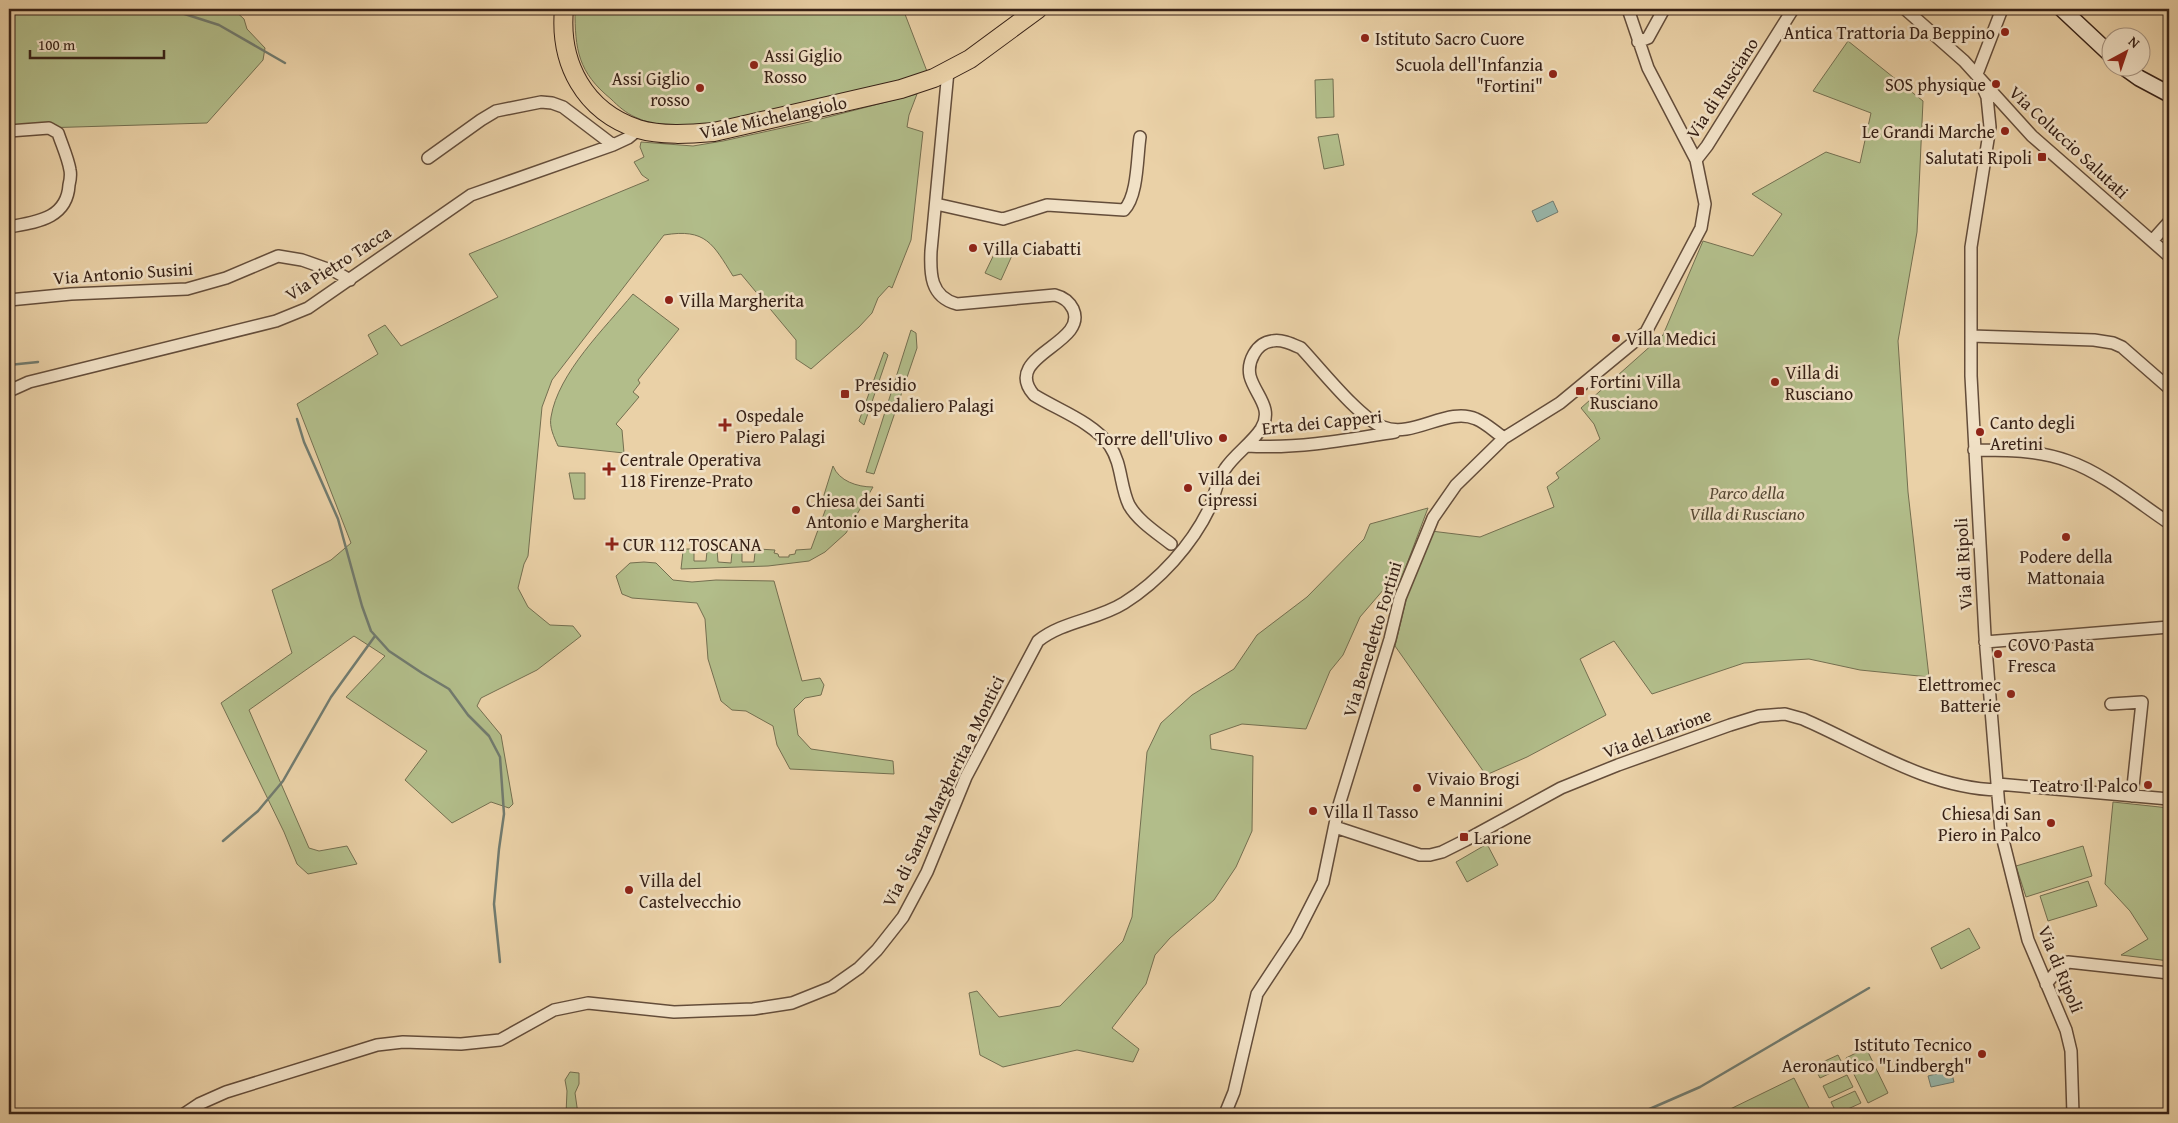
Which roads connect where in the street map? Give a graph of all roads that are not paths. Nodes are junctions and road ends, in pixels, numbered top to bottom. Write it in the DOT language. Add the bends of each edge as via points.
graph roads {
  1 [pos="564,9"];
  2 [pos="1038,9"];
  3 [pos="1628,9"];
  4 [pos="1664,9"];
  5 [pos="1793,9"];
  6 [pos="1905,9"];
  7 [pos="2002,9"];
  8 [pos="2062,9"];
  9 [pos="1638,42"];
  10 [pos="2100,45"];
  11 [pos="948,71"];
  12 [pos="1977,74"];
  13 [pos="2139,78"];
  14 [pos="2169,94"];
  15 [pos="639,129"];
  16 [pos="9,131"];
  17 [pos="1140,136"];
  18 [pos="613,145"];
  19 [pos="428,158"];
  20 [pos="1696,160"];
  21 [pos="936,204"];
  22 [pos="2169,222"];
  23 [pos="9,227"];
  24 [pos="2152,241"];
  25 [pos="2169,256"];
  26 [pos="350,280"];
  27 [pos="9,300"];
  28 [pos="1972,336"];
  29 [pos="2169,388"];
  30 [pos="9,391"];
  31 [pos="1401,431"];
  32 [pos="1504,438"];
  33 [pos="1247,446"];
  34 [pos="1974,450"];
  35 [pos="2169,523"];
  36 [pos="1171,544"];
  37 [pos="2169,627"];
  38 [pos="1986,642"];
  39 [pos="2111,704"];
  40 [pos="1998,787"];
  41 [pos="2132,796"];
  42 [pos="2169,799"];
  43 [pos="1335,828"];
  44 [pos="2169,972"];
  45 [pos="2046,984"];
  46 [pos="184,1114"];
  47 [pos="1225,1114"];
  48 [pos="2073,1114"];
  1 -- 15 [label="main road, Viale Michelangiolo" via="566,53 580,86 613,117"];
  2 -- 11 [label="main road, Viale Michelangiolo" via="985,49"];
  3 -- 9 [label="street, Via Benedetto Fortini"];
  4 -- 9 [label="street" via="1648,38"];
  5 -- 20 [label="street, Via di Rusciano"];
  6 -- 12 [label="street, Via Coluccio Salutati"];
  7 -- 12 [label="street"];
  8 -- 10 [label="street"];
  9 -- 20 [label="street, Via Benedetto Fortini"];
  11 -- 15 [label="main road, Viale Michelangiolo" via="901,89 714,132 670,133"];
  11 -- 21 [label="street"];
  12 -- 24 [label="street, Via Coluccio Salutati" via="2032,136"];
  12 -- 28 [label="street, Via di Ripoli" via="1987,97 1990,128 1972,239"];
  13 -- 14 [label="street"];
  15 -- 18 [label="street, Via Pietro Tacca"];
  16 -- 23 [label="street" via="54,130 58,133 70,170 67,198 55,214 37,222"];
  17 -- 21 [label="street" via="1133,195 1124,210 1047,205 1003,219"];
  18 -- 19 [label="street" via="563,107 541,102 496,111"];
  18 -- 26 [label="street, Via Pietro Tacca" via="471,195"];
  20 -- 32 [label="street, Via Benedetto Fortini" via="1704,193 1703,221 1692,249 1646,332 1560,403"];
  21 -- 36 [label="street" via="930,274 932,284 943,298 966,304 1055,295 1069,302 1075,316 1073,326 1032,363 1026,382 1034,395 1094,430 1105,440 1116,457 1131,507 1137,516"];
  22 -- 24 [label="street"];
  24 -- 25 [label="street, Via Coluccio Salutati"];
  26 -- 27 [label="street, Via Antonio Susini" via="302,260 278,256 234,276 187,289"];
  26 -- 30 [label="street, Via Pietro Tacca" via="308,308 276,321 29,382"];
  28 -- 29 [label="street" via="2113,343"];
  28 -- 34 [label="street, Via di Ripoli"];
  31 -- 32 [label="street, Via di Santa Margherita a Montici" via="1461,416 1475,419"];
  31 -- 33 [label="street, Erta dei Capperi" via="1332,442"];
  31 -- 33 [label="street, Via di Santa Margherita a Montici" via="1383,428 1366,418 1301,348 1271,341 1257,348 1250,362 1250,376 1264,402 1266,414 1260,430"];
  32 -- 43 [label="street, Via Benedetto Fortini" via="1456,484 1432,518 1400,598"];
  33 -- 46 [label="street, Via di Santa Margherita a Montici" via="1224,470 1210,507 1193,537 1143,590 1123,604 1051,630 1038,641 966,777 927,872 903,917 859,968 832,987 792,1003 753,1010 674,1012 608,1004 574,1005 554,1010 500,1040 377,1045 226,1092"];
  34 -- 35 [label="street" via="2012,450 2068,460 2099,476"];
  34 -- 38 [label="street, Via di Ripoli"];
  37 -- 38 [label="street"];
  38 -- 40 [label="street, Via di Ripoli"];
  39 -- 41 [label="street" via="2142,702"];
  40 -- 41 [label="street, Via del Larione"];
  40 -- 43 [label="street, Via del Larione" via="1971,789 1938,781 1803,719 1772,714 1730,724 1588,776 1437,854 1420,855"];
  40 -- 45 [label="street, Via di Ripoli" via="2003,842 2028,940"];
  41 -- 42 [label="street, Via del Larione"];
  43 -- 47 [label="street, Via Benedetto Fortini" via="1323,882 1296,935 1257,994 1234,1092"];
  44 -- 45 [label="street" via="2068,962"];
  45 -- 48 [label="street, Via di Ripoli" via="2069,1041"];
}
